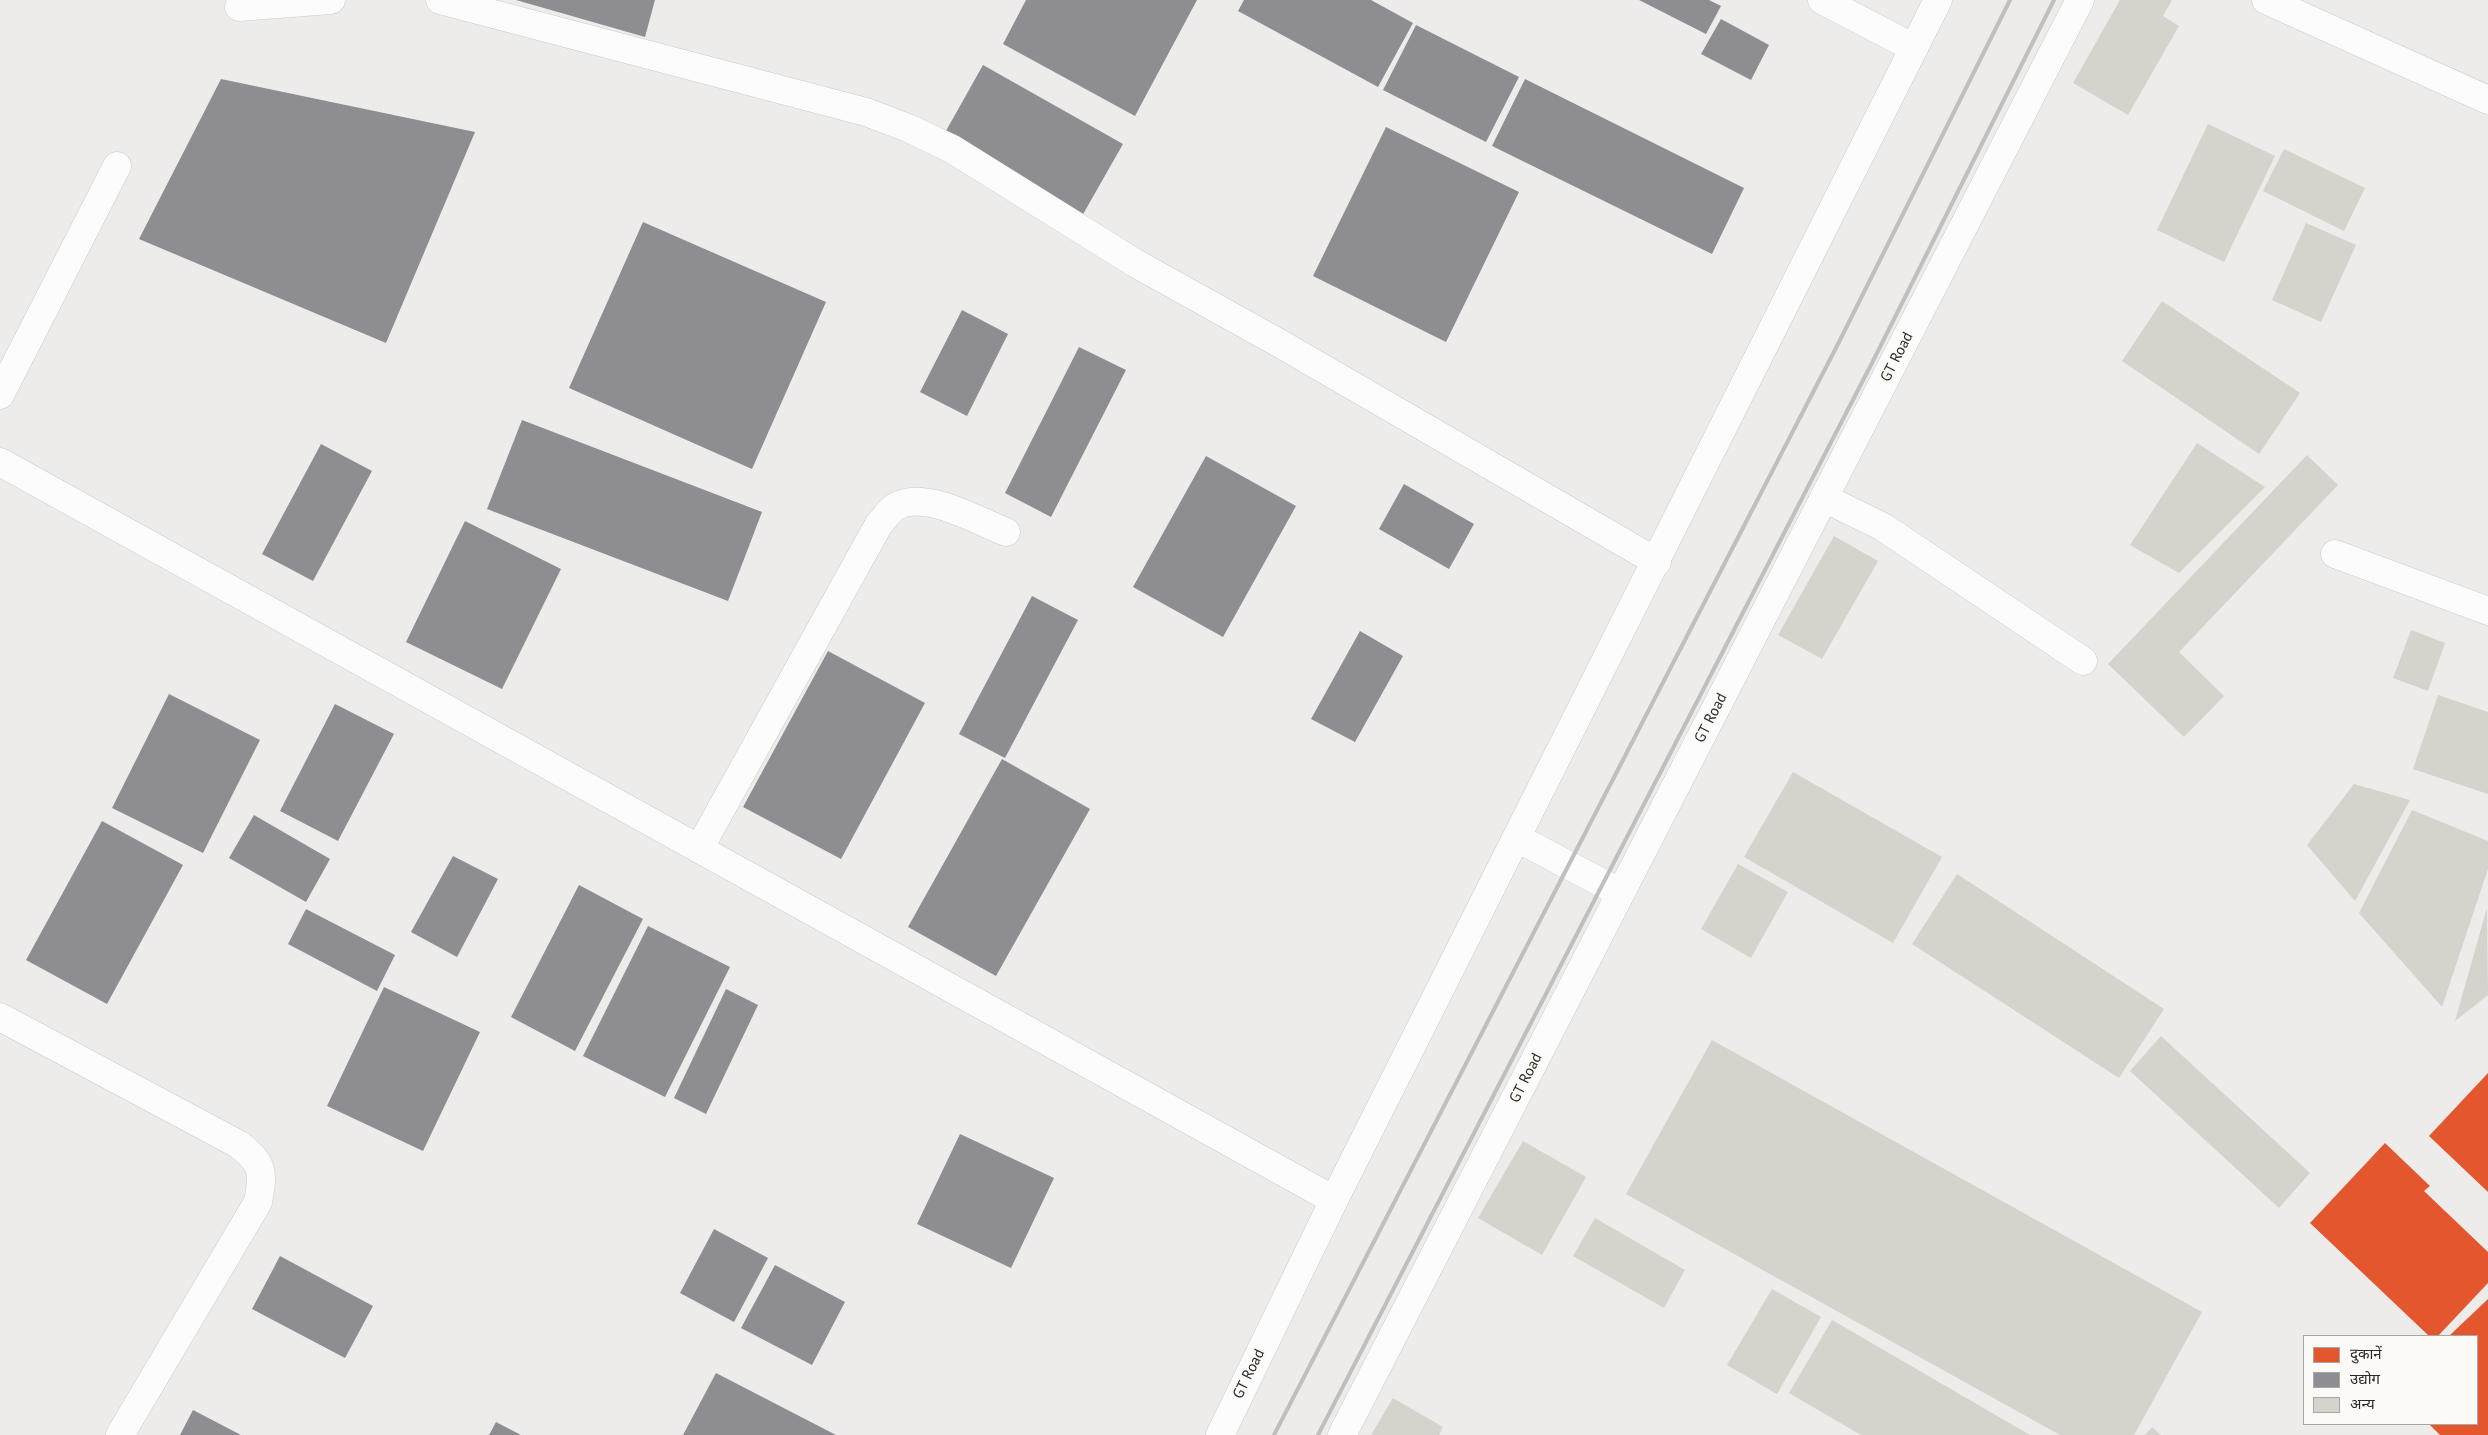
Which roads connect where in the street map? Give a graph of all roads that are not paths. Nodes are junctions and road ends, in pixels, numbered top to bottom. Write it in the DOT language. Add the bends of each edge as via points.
graph roads {
  1 [pos="332,0"];
  2 [pos="440,0"];
  3 [pos="1822,0"];
  4 [pos="1938,0"];
  5 [pos="2080,0"];
  6 [pos="2266,0"];
  7 [pos="239,7"];
  8 [pos="1914,48"];
  9 [pos="2488,100"];
  10 [pos="117,166"];
  11 [pos="0,395"];
  12 [pos="0,462"];
  13 [pos="1824,498"];
  14 [pos="1006,532"];
  15 [pos="2335,554"];
  16 [pos="1657,562"];
  17 [pos="2488,611"];
  18 [pos="2083,661"];
  19 [pos="1517,838"];
  20 [pos="699,848"];
  21 [pos="1621,893"];
  22 [pos="0,1017"];
  23 [pos="1334,1200"];
  24 [pos="120,1435"];
  25 [pos="1220,1435"];
  26 [pos="1342,1435"];
  1 -- 7 [label="main road"];
  2 -- 16 [label="main road" via="866,112 908,128 952,149 1135,263"];
  3 -- 8 [label="main road"];
  4 -- 8 [label="main road, GT Road"];
  5 -- 13 [label="main road, GT Road"];
  6 -- 9 [label="main road"];
  8 -- 16 [label="main road, GT Road"];
  10 -- 11 [label="main road"];
  12 -- 20 [label="main road"];
  13 -- 18 [label="main road" via="1884,527"];
  13 -- 21 [label="main road, GT Road"];
  14 -- 20 [label="main road" via="920,501 907,502 889,513 879,524"];
  15 -- 17 [label="main road"];
  16 -- 19 [label="main road, GT Road"];
  19 -- 21 [label="main road"];
  19 -- 23 [label="main road, GT Road"];
  20 -- 23 [label="main road"];
  21 -- 26 [label="main road, GT Road"];
  22 -- 24 [label="main road" via="238,1144 256,1157 262,1180 258,1202"];
  23 -- 25 [label="main road, GT Road"];
}
